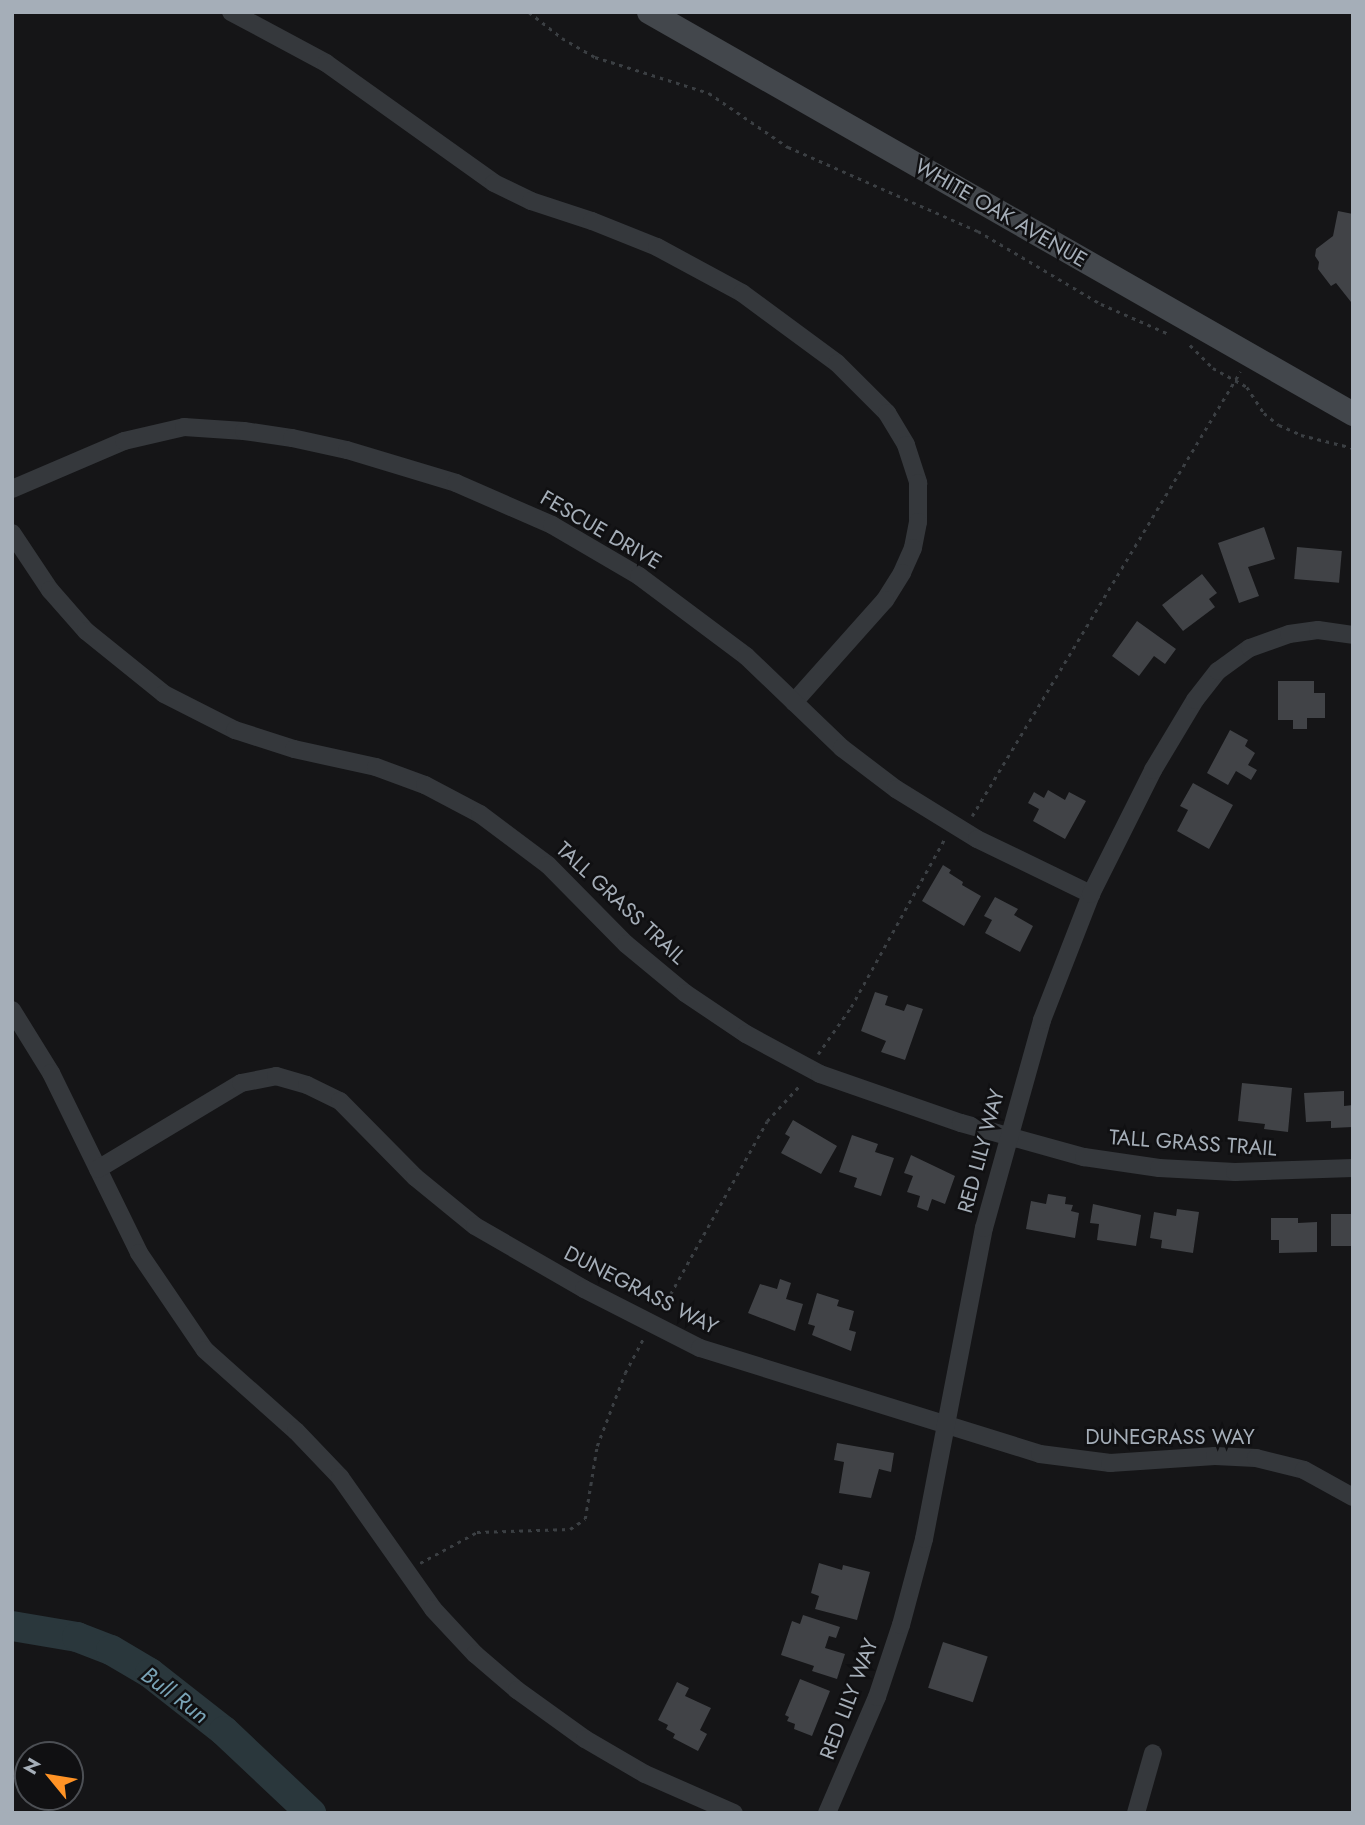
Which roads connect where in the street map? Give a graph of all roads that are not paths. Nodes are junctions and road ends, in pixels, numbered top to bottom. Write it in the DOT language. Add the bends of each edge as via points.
graph roads {
  1 [pos="232,12"];
  2 [pos="649,12"];
  3 [pos="1353,415"];
  4 [pos="12,489"];
  5 [pos="12,533"];
  6 [pos="1353,635"];
  7 [pos="794,702"];
  8 [pos="1091,894"];
  9 [pos="12,1010"];
  10 [pos="1008,1137"];
  11 [pos="1353,1168"];
  12 [pos="98,1169"];
  13 [pos="944,1426"];
  14 [pos="1353,1497"];
  15 [pos="1153,1753"];
  16 [pos="734,1813"];
  17 [pos="827,1813"];
  18 [pos="1136,1813"];
  1 -- 7 [label="street" via="326,63 494,183 657,247 742,293 837,363 887,413 906,445 918,483 913,548 885,600"];
  2 -- 3 [label="street, WHITE OAK AVENUE"];
  4 -- 7 [label="street, FESCUE DRIVE" via="124,441 174,429 244,430 347,450 456,483 597,551 683,606"];
  5 -- 10 [label="street, TALL GRASS TRAIL" via="69,613 102,646 185,707 265,741 376,767 425,785 480,814 548,865 626,944 685,993 746,1034 810,1069 901,1104"];
  6 -- 8 [label="street, RED LILY WAY" via="1318,630 1289,634 1250,648 1218,671 1153,770"];
  7 -- 8 [label="street, FESCUE DRIVE" via="869,770 958,828"];
  8 -- 10 [label="street, RED LILY WAY" via="1042,1020"];
  9 -- 12 [label="street" via="51,1073"];
  10 -- 11 [label="street, TALL GRASS TRAIL" via="1084,1157 1159,1168 1235,1172"];
  10 -- 13 [label="street, RED LILY WAY" via="973,1276"];
  12 -- 13 [label="street, DUNEGRASS WAY" via="241,1083 276,1076 307,1085 340,1101 415,1177 475,1226 651,1324 734,1361"];
  12 -- 16 [label="street" via="139,1254 205,1350 340,1477 433,1609 475,1654 542,1709 628,1764"];
  13 -- 14 [label="street, DUNEGRASS WAY" via="1040,1454 1087,1461 1256,1458 1304,1470"];
  13 -- 17 [label="street, RED LILY WAY" via="901,1625 877,1697"];
  15 -- 18 [label="street"];
}
